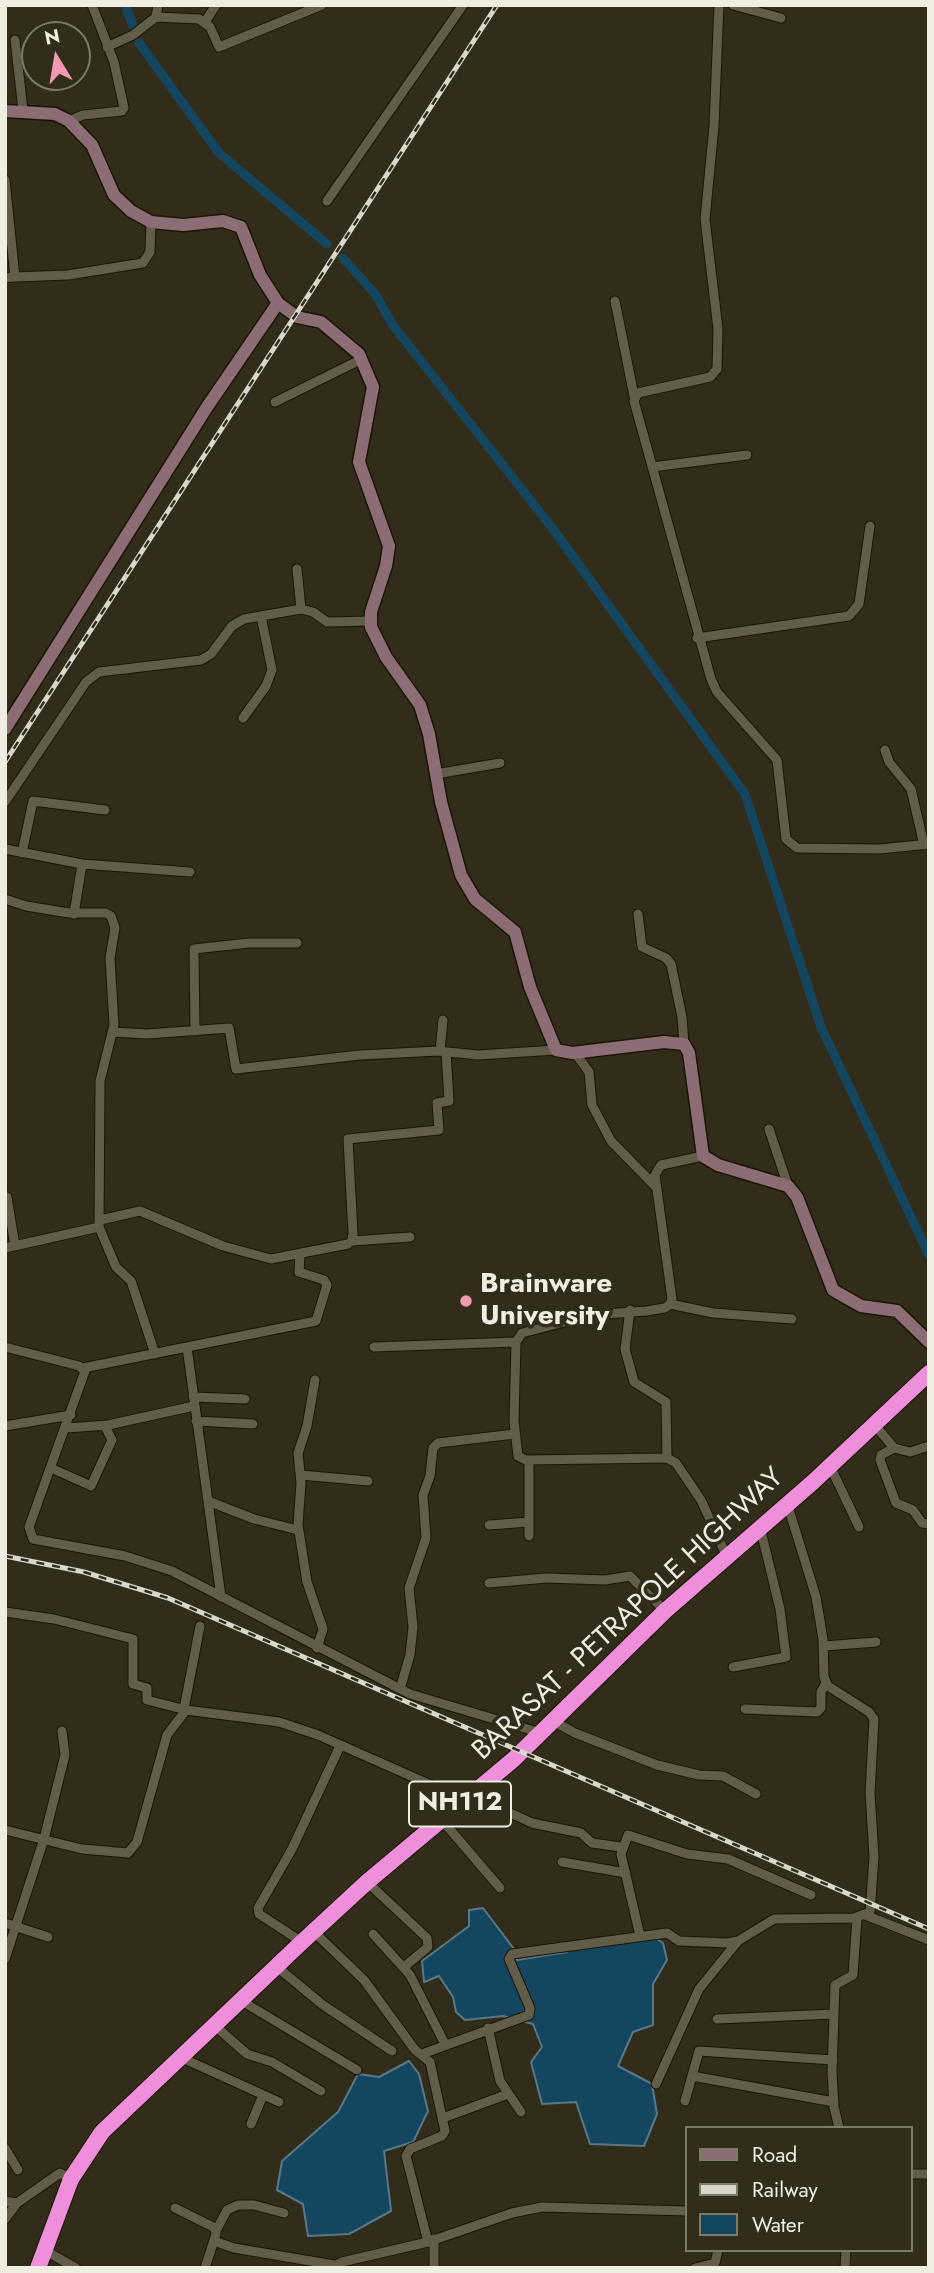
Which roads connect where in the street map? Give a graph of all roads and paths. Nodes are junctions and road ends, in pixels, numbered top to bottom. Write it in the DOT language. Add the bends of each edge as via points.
graph roads {
  1 [pos="92,5"];
  2 [pos="159,5"];
  3 [pos="216,5"];
  4 [pos="322,5"];
  5 [pos="463,5"];
  6 [pos="719,5"];
  7 [pos="733,5"];
  8 [pos="156,17"];
  9 [pos="781,18"];
  10 [pos="205,22"];
  11 [pos="15,40"];
  12 [pos="107,47"];
  13 [pos="23,110"];
  14 [pos="5,111"];
  15 [pos="69,121"];
  16 [pos="5,180"];
  17 [pos="327,201"];
  18 [pos="151,222"];
  19 [pos="10,277"];
  20 [pos="615,301"];
  21 [pos="278,303"];
  22 [pos="362,359"];
  23 [pos="634,396"];
  24 [pos="275,402"];
  25 [pos="747,455"];
  26 [pos="652,467"];
  27 [pos="870,526"];
  28 [pos="297,569"];
  29 [pos="301,610"];
  30 [pos="261,616"];
  31 [pos="371,621"];
  32 [pos="697,638"];
  33 [pos="243,718"];
  34 [pos="5,729"];
  35 [pos="885,750"];
  36 [pos="500,763"];
  37 [pos="436,774"];
  38 [pos="5,802"];
  39 [pos="105,810"];
  40 [pos="926,844"];
  41 [pos="5,849"];
  42 [pos="22,853"];
  43 [pos="82,864"];
  44 [pos="190,872"];
  45 [pos="5,899"];
  46 [pos="75,914"];
  47 [pos="638,914"];
  48 [pos="297,943"];
  49 [pos="443,1020"];
  50 [pos="195,1031"];
  51 [pos="113,1032"];
  52 [pos="684,1044"];
  53 [pos="556,1050"];
  54 [pos="443,1052"];
  55 [pos="575,1053"];
  56 [pos="769,1129"];
  57 [pos="703,1156"];
  58 [pos="788,1186"];
  59 [pos="656,1187"];
  60 [pos="6,1197"];
  61 [pos="100,1223"];
  62 [pos="410,1237"];
  63 [pos="352,1241"];
  64 [pos="10,1247"];
  65 [pos="300,1254"];
  66 [pos="670,1304"];
  67 [pos="630,1310"];
  68 [pos="792,1319"];
  69 [pos="516,1342"];
  70 [pos="929,1342"];
  71 [pos="5,1347"];
  72 [pos="187,1347"];
  73 [pos="374,1347"];
  74 [pos="155,1354"];
  75 [pos="83,1368"];
  76 [pos="929,1373"];
  77 [pos="315,1380"];
  78 [pos="245,1399"];
  79 [pos="193,1401"];
  80 [pos="71,1415"];
  81 [pos="196,1421"];
  82 [pos="253,1424"];
  83 [pos="874,1424"];
  84 [pos="5,1426"];
  85 [pos="105,1426"];
  86 [pos="66,1428"];
  87 [pos="515,1434"];
  88 [pos="929,1446"];
  89 [pos="894,1448"];
  90 [pos="667,1458"];
  91 [pos="529,1461"];
  92 [pos="830,1466"];
  93 [pos="51,1468"];
  94 [pos="300,1475"];
  95 [pos="368,1481"];
  96 [pos="208,1501"];
  97 [pos="787,1503"];
  98 [pos="529,1522"];
  99 [pos="929,1524"];
  100 [pos="489,1525"];
  101 [pos="760,1527"];
  102 [pos="859,1527"];
  103 [pos="298,1530"];
  104 [pos="529,1536"];
  105 [pos="727,1557"];
  106 [pos="488,1583"];
  107 [pos="222,1597"];
  108 [pos="665,1611"];
  109 [pos="5,1612"];
  110 [pos="200,1626"];
  111 [pos="876,1642"];
  112 [pos="824,1646"];
  113 [pos="317,1648"];
  114 [pos="733,1667"];
  115 [pos="826,1682"];
  116 [pos="400,1689"];
  117 [pos="745,1709"];
  118 [pos="185,1710"];
  119 [pos="553,1721"];
  120 [pos="62,1731"];
  121 [pos="541,1733"];
  122 [pos="340,1746"];
  123 [pos="756,1794"];
  124 [pos="468,1797"];
  125 [pos="441,1819"];
  126 [pos="5,1830"];
  127 [pos="44,1839"];
  128 [pos="621,1847"];
  129 [pos="562,1862"];
  130 [pos="626,1873"];
  131 [pos="367,1882"];
  132 [pos="500,1888"];
  133 [pos="811,1895"];
  134 [pos="861,1917"];
  135 [pos="5,1923"];
  136 [pos="17,1927"];
  137 [pos="373,1934"];
  138 [pos="640,1936"];
  139 [pos="48,1937"];
  140 [pos="308,1937"];
  141 [pos="929,1940"];
  142 [pos="738,1941"];
  143 [pos="5,1959"];
  144 [pos="277,1967"];
  145 [pos="404,1967"];
  146 [pos="240,2000"];
  147 [pos="834,2014"];
  148 [pos="717,2019"];
  149 [pos="214,2025"];
  150 [pos="488,2028"];
  151 [pos="445,2045"];
  152 [pos="392,2052"];
  153 [pos="422,2054"];
  154 [pos="178,2056"];
  155 [pos="833,2060"];
  156 [pos="357,2070"];
  157 [pos="692,2076"];
  158 [pos="656,2084"];
  159 [pos="321,2091"];
  160 [pos="508,2094"];
  161 [pos="263,2095"];
  162 [pos="685,2101"];
  163 [pos="279,2102"];
  164 [pos="834,2102"];
  165 [pos="521,2112"];
  166 [pos="443,2118"];
  167 [pos="251,2124"];
  168 [pos="839,2126"];
  169 [pos="5,2148"];
  170 [pos="18,2171"];
  171 [pos="71,2179"];
  172 [pos="5,2202"];
  173 [pos="17,2203"];
  174 [pos="175,2208"];
  175 [pos="685,2211"];
  176 [pos="284,2213"];
  177 [pos="5,2219"];
  178 [pos="215,2236"];
  179 [pos="431,2240"];
  180 [pos="44,2250"];
  181 [pos="718,2252"];
  182 [pos="333,2266"];
  183 [pos="38,2268"];
  184 [pos="76,2268"];
  185 [pos="205,2268"];
  186 [pos="434,2268"];
  187 [pos="695,2268"];
  1 -- 12 [label="street"];
  2 -- 8 [label="street"];
  3 -- 10 [label="street"];
  4 -- 10 [label="street" via="219,47"];
  5 -- 17 [label="street"];
  6 -- 23 [label="street" via="705,219 718,329 717,369 710,377"];
  7 -- 9 [label="street"];
  8 -- 10 [label="street"];
  8 -- 12 [label="street"];
  11 -- 13 [label="street"];
  12 -- 15 [label="street" via="123,110 83,114"];
  13 -- 14 [label="street"];
  13 -- 15 [label="street" via="55,114"];
  15 -- 18 [label="street" via="92,145 114,195"];
  16 -- 19 [label="street"];
  18 -- 19 [label="street" via="150,252 143,263 68,275"];
  18 -- 21 [label="street" via="183,225 223,220 241,227 264,285"];
  20 -- 23 [label="street"];
  21 -- 22 [label="street" via="297,317 321,322 335,331"];
  21 -- 34 [label="street" via="207,407"];
  22 -- 24 [label="street"];
  22 -- 31 [label="street" via="373,387 359,462 389,546"];
  23 -- 26 [label="street"];
  25 -- 26 [label="street"];
  26 -- 32 [label="street"];
  27 -- 32 [label="street" via="859,604 849,616"];
  28 -- 29 [label="street"];
  29 -- 30 [label="street"];
  29 -- 31 [label="street" via="327,622"];
  30 -- 33 [label="street" via="272,670"];
  30 -- 38 [label="street" via="238,621 201,660 108,670 86,681"];
  31 -- 37 [label="street" via="386,657 420,705"];
  32 -- 40 [label="street" via="717,692 777,760 784,832 791,846 880,849"];
  35 -- 40 [label="street" via="911,789"];
  36 -- 37 [label="street"];
  37 -- 53 [label="street" via="461,875 475,899 515,932 530,988"];
  39 -- 42 [label="street" via="33,801"];
  41 -- 42 [label="street"];
  42 -- 43 [label="street"];
  43 -- 44 [label="street"];
  43 -- 46 [label="street"];
  45 -- 46 [label="street"];
  46 -- 51 [label="street" via="106,913 114,925 110,958"];
  47 -- 52 [label="street" via="642,947 671,964"];
  48 -- 50 [label="street" via="194,949"];
  49 -- 54 [label="street"];
  50 -- 51 [label="street"];
  50 -- 54 [label="street" via="229,1028 236,1069 354,1055"];
  51 -- 61 [label="street" via="100,1081"];
  52 -- 55 [label="street" via="664,1042"];
  52 -- 57 [label="street"];
  53 -- 54 [label="street" via="478,1055"];
  53 -- 55 [label="street"];
  54 -- 63 [label="street" via="449,1101 437,1103 439,1130 348,1139"];
  55 -- 59 [label="street" via="589,1072 592,1105 611,1141"];
  56 -- 58 [label="street"];
  57 -- 58 [label="street"];
  57 -- 59 [label="street" via="661,1165 655,1175"];
  58 -- 70 [label="street" via="797,1197 833,1290 861,1306 897,1311"];
  59 -- 66 [label="street"];
  60 -- 64 [label="street"];
  61 -- 64 [label="street"];
  61 -- 65 [label="street" via="141,1211 234,1250 271,1259"];
  61 -- 74 [label="street" via="116,1267 131,1281"];
  62 -- 63 [label="street"];
  63 -- 65 [label="street"];
  65 -- 72 [label="street" via="299,1272 327,1284 317,1321"];
  66 -- 67 [label="street"];
  66 -- 68 [label="street" via="713,1313"];
  67 -- 69 [label="street" via="522,1333"];
  67 -- 90 [label="street" via="624,1343 627,1359 634,1382 666,1402"];
  69 -- 73 [label="street"];
  69 -- 87 [label="street"];
  71 -- 75 [label="street"];
  72 -- 74 [label="street"];
  72 -- 79 [label="street"];
  74 -- 75 [label="street"];
  75 -- 80 [label="street" via="85,1380"];
  76 -- 83 [label="highway, BARASAT - PETRAPOLE HIGHWAY / NH112"];
  77 -- 94 [label="street" via="298,1453"];
  78 -- 79 [label="street"];
  79 -- 81 [label="street"];
  79 -- 85 [label="street"];
  80 -- 84 [label="street"];
  80 -- 86 [label="street"];
  81 -- 82 [label="street"];
  81 -- 96 [label="street"];
  83 -- 89 [label="street"];
  83 -- 92 [label="highway, BARASAT - PETRAPOLE HIGHWAY / NH112"];
  85 -- 86 [label="street"];
  85 -- 93 [label="street" via="112,1440 91,1486"];
  86 -- 93 [label="street"];
  87 -- 91 [label="street" via="519,1456"];
  87 -- 116 [label="street" via="439,1443 433,1448 423,1495 426,1535 409,1588 410,1655"];
  88 -- 89 [label="street" via="910,1452"];
  89 -- 99 [label="street" via="880,1460 895,1503 913,1510 922,1523"];
  90 -- 91 [label="street"];
  90 -- 105 [label="street" via="686,1474"];
  91 -- 98 [label="street"];
  92 -- 97 [label="highway, BARASAT - PETRAPOLE HIGHWAY / NH112"];
  92 -- 102 [label="street"];
  93 -- 107 [label="street" via="29,1527 33,1539 124,1556 172,1571"];
  94 -- 95 [label="street"];
  94 -- 103 [label="street"];
  96 -- 103 [label="street"];
  96 -- 107 [label="street"];
  97 -- 101 [label="highway, BARASAT - PETRAPOLE HIGHWAY / NH112"];
  97 -- 112 [label="street" via="816,1597"];
  98 -- 100 [label="street"];
  98 -- 104 [label="street"];
  101 -- 105 [label="highway, BARASAT - PETRAPOLE HIGHWAY / NH112"];
  101 -- 114 [label="street" via="780,1609 786,1657"];
  103 -- 113 [label="street" via="307,1582 323,1629"];
  105 -- 108 [label="highway, BARASAT - PETRAPOLE HIGHWAY / NH112"];
  106 -- 108 [label="street" via="547,1578 600,1581 630,1576"];
  107 -- 113 [label="street"];
  108 -- 119 [label="highway, BARASAT - PETRAPOLE HIGHWAY / NH112"];
  109 -- 118 [label="street" via="133,1639 132,1684 146,1688 147,1700"];
  110 -- 118 [label="street"];
  111 -- 112 [label="street"];
  112 -- 115 [label="street"];
  113 -- 116 [label="street"];
  115 -- 117 [label="street" via="817,1712"];
  115 -- 134 [label="street" via="869,1712 875,1724 870,1793 873,1906"];
  116 -- 121 [label="street"];
  118 -- 122 [label="street" via="279,1723"];
  118 -- 127 [label="street" via="167,1735 128,1853 112,1854"];
  119 -- 121 [label="highway, BARASAT - PETRAPOLE HIGHWAY / NH112"];
  119 -- 123 [label="street" via="657,1765 723,1776"];
  120 -- 127 [label="street" via="65,1755"];
  121 -- 124 [label="highway, BARASAT - PETRAPOLE HIGHWAY / NH112"];
  122 -- 124 [label="street"];
  122 -- 140 [label="street" via="292,1849 258,1908 259,1914"];
  124 -- 125 [label="highway, BARASAT - PETRAPOLE HIGHWAY / NH112"];
  124 -- 128 [label="street" via="532,1823 581,1833 592,1843"];
  125 -- 131 [label="highway, BARASAT - PETRAPOLE HIGHWAY / NH112"];
  125 -- 132 [label="street"];
  126 -- 127 [label="street"];
  127 -- 136 [label="street"];
  128 -- 130 [label="street"];
  128 -- 133 [label="street" via="630,1834 683,1853 729,1858"];
  129 -- 130 [label="street"];
  130 -- 138 [label="street"];
  131 -- 140 [label="highway, BARASAT - PETRAPOLE HIGHWAY / NH112"];
  131 -- 145 [label="street" via="427,1938 428,1947"];
  134 -- 141 [label="street"];
  134 -- 142 [label="street" via="774,1919"];
  134 -- 147 [label="street" via="854,1972 836,1982"];
  135 -- 136 [label="street"];
  136 -- 139 [label="street"];
  136 -- 143 [label="street"];
  137 -- 145 [label="street"];
  138 -- 142 [label="street" via="667,1933 679,1941"];
  138 -- 150 [label="street" via="512,1954 509,1959 531,2012"];
  140 -- 144 [label="highway, BARASAT - PETRAPOLE HIGHWAY / NH112"];
  140 -- 153 [label="street" via="364,1980 411,2046"];
  142 -- 158 [label="street" via="699,1989"];
  144 -- 146 [label="highway, BARASAT - PETRAPOLE HIGHWAY / NH112"];
  144 -- 152 [label="street"];
  145 -- 151 [label="street"];
  146 -- 149 [label="highway, BARASAT - PETRAPOLE HIGHWAY / NH112"];
  146 -- 156 [label="street"];
  147 -- 148 [label="street"];
  147 -- 155 [label="street"];
  149 -- 154 [label="highway, BARASAT - PETRAPOLE HIGHWAY / NH112"];
  149 -- 159 [label="street" via="247,2054 272,2062"];
  150 -- 151 [label="street"];
  150 -- 160 [label="street" via="500,2081"];
  151 -- 153 [label="street"];
  153 -- 166 [label="street" via="430,2062"];
  154 -- 161 [label="street"];
  154 -- 171 [label="highway, BARASAT - PETRAPOLE HIGHWAY / NH112" via="102,2132"];
  155 -- 157 [label="street" via="699,2051"];
  155 -- 164 [label="street"];
  157 -- 162 [label="street"];
  157 -- 164 [label="street"];
  160 -- 165 [label="street"];
  160 -- 166 [label="street"];
  161 -- 163 [label="street"];
  161 -- 167 [label="street"];
  164 -- 168 [label="street"];
  166 -- 179 [label="street" via="443,2134 410,2149 406,2156"];
  169 -- 170 [label="street"];
  171 -- 173 [label="street" via="60,2173"];
  171 -- 180 [label="highway, BARASAT - PETRAPOLE HIGHWAY / NH112"];
  172 -- 173 [label="street"];
  173 -- 177 [label="street"];
  174 -- 178 [label="street"];
  175 -- 179 [label="street" via="542,2207"];
  176 -- 178 [label="street" via="238,2205 227,2210"];
  178 -- 182 [label="street" via="234,2248"];
  178 -- 185 [label="street"];
  179 -- 182 [label="street"];
  179 -- 186 [label="street"];
  180 -- 183 [label="highway, BARASAT - PETRAPOLE HIGHWAY / NH112"];
  180 -- 184 [label="street"];
  181 -- 187 [label="street" via="715,2263"];
}
